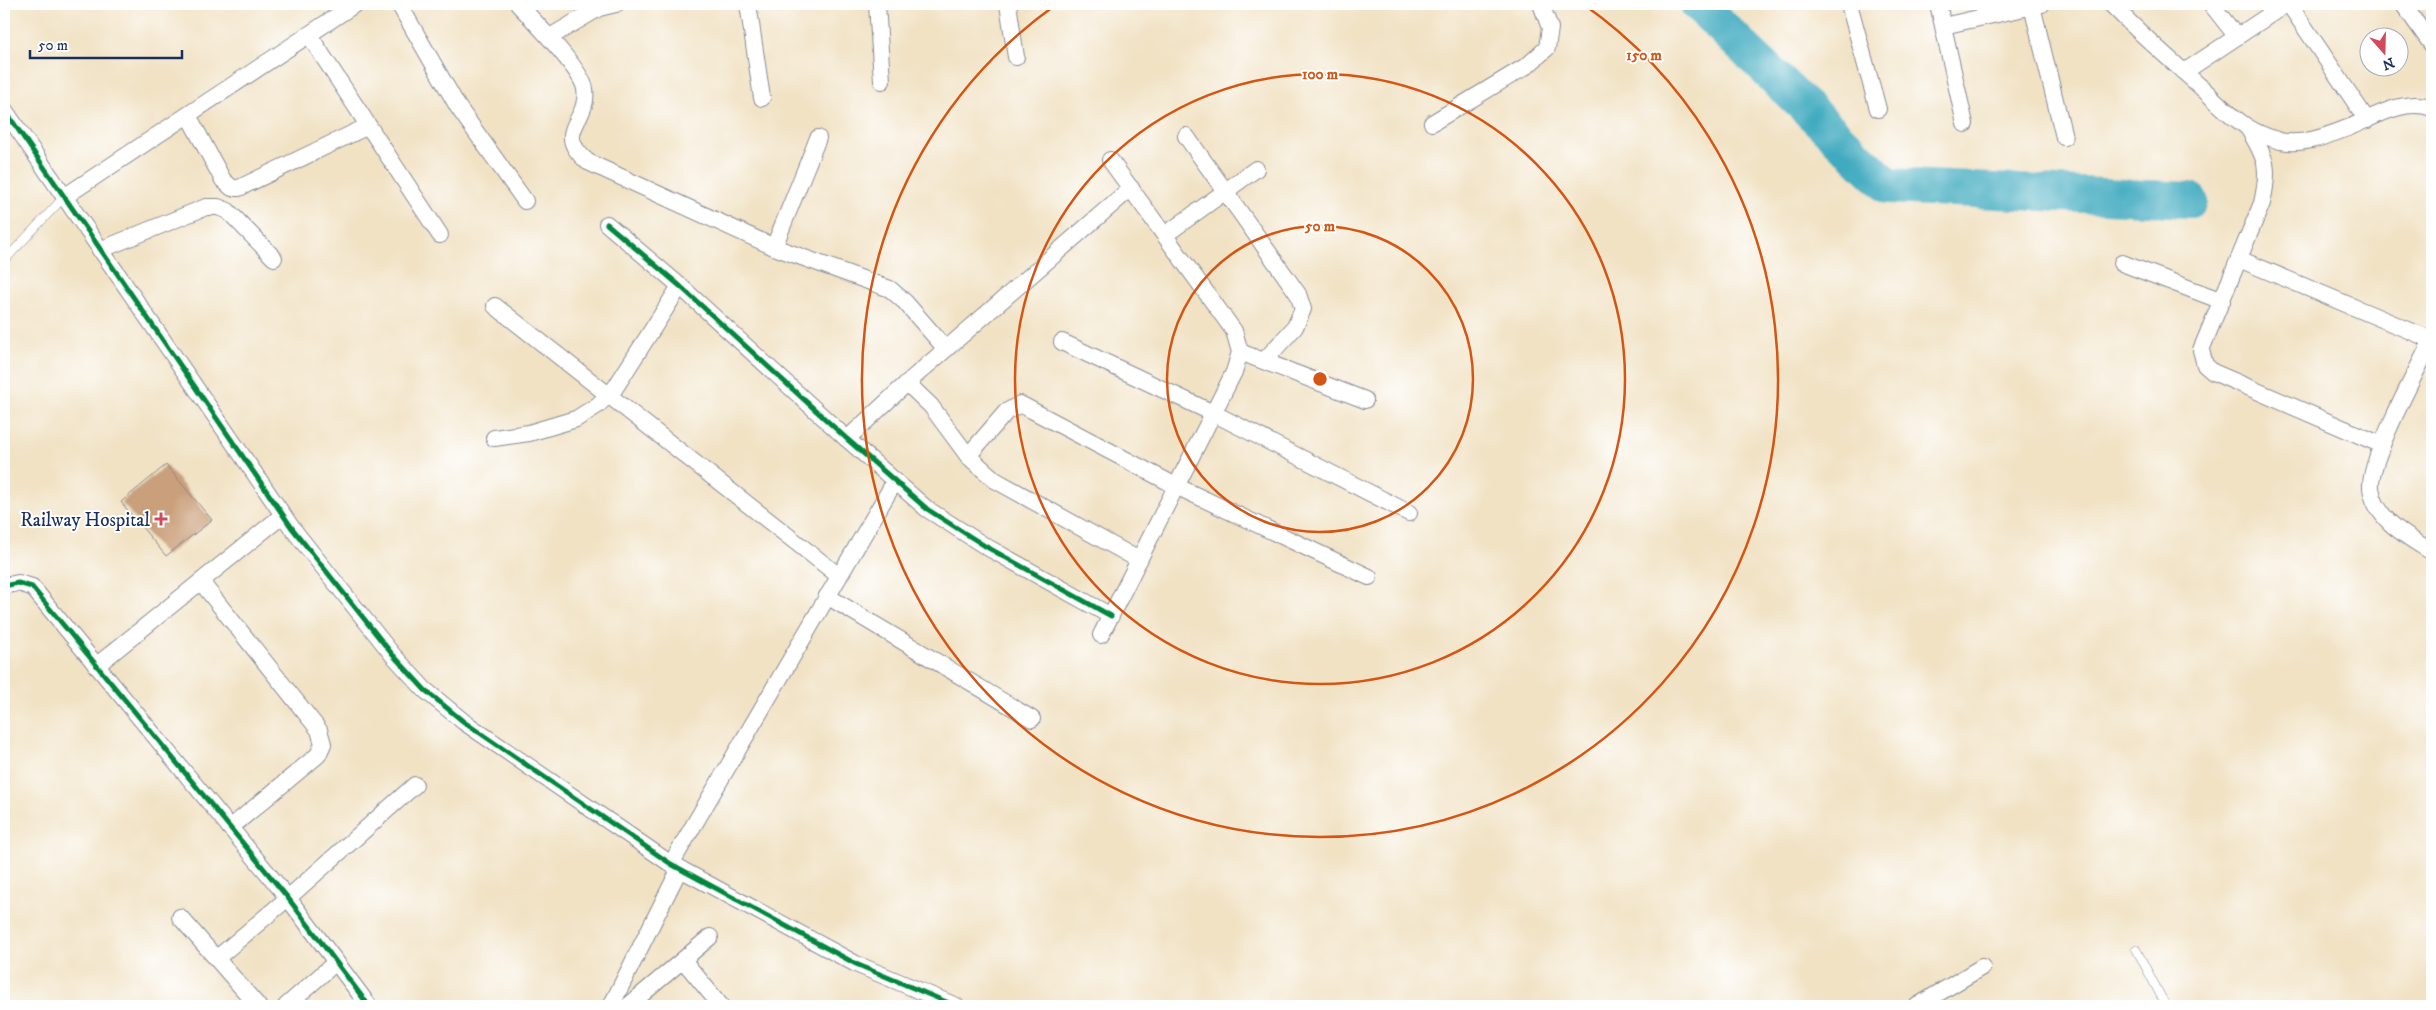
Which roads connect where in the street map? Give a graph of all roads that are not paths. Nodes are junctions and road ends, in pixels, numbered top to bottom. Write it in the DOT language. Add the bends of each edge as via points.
graph roads {
  1 [pos="355,4"];
  2 [pos="399,4"];
  3 [pos="518,4"];
  4 [pos="616,4"];
  5 [pos="748,4"];
  6 [pos="877,4"];
  7 [pos="1008,4"];
  8 [pos="1541,4"];
  9 [pos="1850,4"];
  10 [pos="1938,4"];
  11 [pos="2111,4"];
  12 [pos="2211,4"];
  13 [pos="2288,4"];
  14 [pos="2402,4"];
  15 [pos="2037,5"];
  16 [pos="1943,26"];
  17 [pos="309,35"];
  18 [pos="550,37"];
  19 [pos="2237,37"];
  20 [pos="2432,45"];
  21 [pos="1016,56"];
  22 [pos="2184,72"];
  23 [pos="882,81"];
  24 [pos="762,98"];
  25 [pos="2432,108"];
  26 [pos="4,109"];
  27 [pos="1878,109"];
  28 [pos="188,116"];
  29 [pos="2367,120"];
  30 [pos="1432,123"];
  31 [pos="1965,124"];
  32 [pos="368,126"];
  33 [pos="2248,128"];
  34 [pos="1186,136"];
  35 [pos="2064,137"];
  36 [pos="818,138"];
  37 [pos="1110,160"];
  38 [pos="1256,169"];
  39 [pos="1131,188"];
  40 [pos="1225,191"];
  41 [pos="64,198"];
  42 [pos="525,201"];
  43 [pos="607,224"];
  44 [pos="440,235"];
  45 [pos="1165,235"];
  46 [pos="774,247"];
  47 [pos="100,250"];
  48 [pos="274,258"];
  49 [pos="2239,259"];
  50 [pos="4,262"];
  51 [pos="2122,263"];
  52 [pos="680,286"];
  53 [pos="2222,300"];
  54 [pos="495,306"];
  55 [pos="2432,340"];
  56 [pos="1062,342"];
  57 [pos="946,349"];
  58 [pos="1240,352"];
  59 [pos="1264,361"];
  60 [pos="907,383"];
  61 [pos="608,394"];
  62 [pos="1365,400"];
  63 [pos="1213,413"];
  64 [pos="494,438"];
  65 [pos="847,439"];
  66 [pos="2382,445"];
  67 [pos="968,456"];
  68 [pos="895,481"];
  69 [pos="1176,486"];
  70 [pos="1409,513"];
  71 [pos="283,515"];
  72 [pos="2432,552"];
  73 [pos="1140,560"];
  74 [pos="840,576"];
  75 [pos="1369,577"];
  76 [pos="201,582"];
  77 [pos="4,586"];
  78 [pos="827,596"];
  79 [pos="1111,616"];
  80 [pos="1101,634"];
  81 [pos="96,666"];
  82 [pos="1032,719"];
  83 [pos="415,785"];
  84 [pos="230,828"];
  85 [pos="676,866"];
  86 [pos="288,898"];
  87 [pos="180,917"];
  88 [pos="710,937"];
  89 [pos="2136,948"];
  90 [pos="217,958"];
  91 [pos="684,960"];
  92 [pos="336,962"];
  93 [pos="1982,967"];
  94 [pos="926,1001"];
  95 [pos="258,1006"];
  96 [pos="286,1006"];
  97 [pos="369,1006"];
  98 [pos="611,1006"];
  99 [pos="628,1006"];
  100 [pos="721,1006"];
  101 [pos="956,1006"];
  102 [pos="1917,1006"];
  103 [pos="2166,1006"];
  1 -- 17 [label="street"];
  2 -- 42 [label="street" via="458,107"];
  3 -- 18 [label="street"];
  4 -- 18 [label="street" via="599,8"];
  5 -- 24 [label="street"];
  6 -- 23 [label="street"];
  7 -- 21 [label="street"];
  8 -- 30 [label="street" via="1550,28 1547,48 1528,65"];
  9 -- 27 [label="street"];
  10 -- 16 [label="street"];
  11 -- 22 [label="street"];
  12 -- 19 [label="street"];
  13 -- 19 [label="street"];
  13 -- 29 [label="street"];
  14 -- 20 [label="street"];
  15 -- 16 [label="street"];
  15 -- 35 [label="street"];
  16 -- 31 [label="street"];
  17 -- 28 [label="street"];
  17 -- 32 [label="street"];
  18 -- 46 [label="street" via="578,74 585,89 583,108 571,138 581,156"];
  19 -- 22 [label="street"];
  22 -- 33 [label="street"];
  25 -- 29 [label="street" via="2421,104 2403,105"];
  26 -- 41 [label="street"];
  28 -- 32 [label="street" via="223,180 232,188 239,188"];
  28 -- 41 [label="street"];
  29 -- 33 [label="street" via="2328,136 2304,141 2282,142"];
  32 -- 44 [label="street"];
  33 -- 49 [label="street" via="2263,151 2267,182"];
  34 -- 40 [label="street"];
  36 -- 46 [label="street"];
  37 -- 39 [label="street"];
  38 -- 40 [label="street"];
  39 -- 45 [label="street"];
  39 -- 57 [label="street"];
  40 -- 45 [label="street"];
  40 -- 59 [label="street" via="1298,294 1303,310 1295,328"];
  41 -- 47 [label="street"];
  41 -- 50 [label="lane"];
  43 -- 52 [label="street"];
  45 -- 58 [label="street" via="1234,331"];
  46 -- 57 [label="street" via="890,290 905,302"];
  47 -- 48 [label="street" via="206,207 218,207 228,211"];
  47 -- 71 [label="street"];
  49 -- 53 [label="street"];
  49 -- 55 [label="street"];
  51 -- 53 [label="street"];
  52 -- 61 [label="street"];
  52 -- 65 [label="street"];
  53 -- 66 [label="street" via="2201,350 2205,365 2213,372"];
  54 -- 61 [label="street"];
  55 -- 66 [label="street"];
  56 -- 63 [label="street"];
  57 -- 60 [label="street"];
  58 -- 59 [label="street"];
  58 -- 63 [label="street" via="1234,372"];
  59 -- 62 [label="street"];
  60 -- 65 [label="street"];
  60 -- 67 [label="street" via="931,406"];
  61 -- 64 [label="street" via="598,405 576,419 529,433"];
  61 -- 74 [label="street"];
  63 -- 69 [label="street"];
  63 -- 70 [label="street"];
  65 -- 68 [label="street"];
  66 -- 72 [label="street" via="2374,464 2371,488 2378,506 2392,526"];
  67 -- 69 [label="street" via="1006,412 1020,404"];
  67 -- 73 [label="street" via="995,480"];
  68 -- 74 [label="street"];
  68 -- 79 [label="street" via="952,526"];
  69 -- 73 [label="street"];
  69 -- 75 [label="street"];
  71 -- 76 [label="street"];
  71 -- 85 [label="street" via="392,654 425,690 464,722"];
  73 -- 79 [label="street"];
  74 -- 78 [label="street"];
  76 -- 81 [label="street"];
  76 -- 84 [label="street" via="319,730 323,744 318,755"];
  77 -- 81 [label="street" via="18,583 32,587"];
  78 -- 82 [label="street"];
  78 -- 85 [label="street"];
  79 -- 80 [label="street"];
  81 -- 84 [label="street"];
  83 -- 86 [label="street"];
  84 -- 86 [label="street"];
  85 -- 94 [label="street"];
  85 -- 98 [label="street"];
  86 -- 90 [label="street"];
  86 -- 92 [label="street"];
  87 -- 90 [label="street"];
  88 -- 91 [label="street"];
  89 -- 103 [label="lane"];
  90 -- 95 [label="street"];
  91 -- 99 [label="street"];
  91 -- 100 [label="street"];
  92 -- 96 [label="street"];
  92 -- 97 [label="street"];
  93 -- 102 [label="street"];
  94 -- 101 [label="street"];
}
